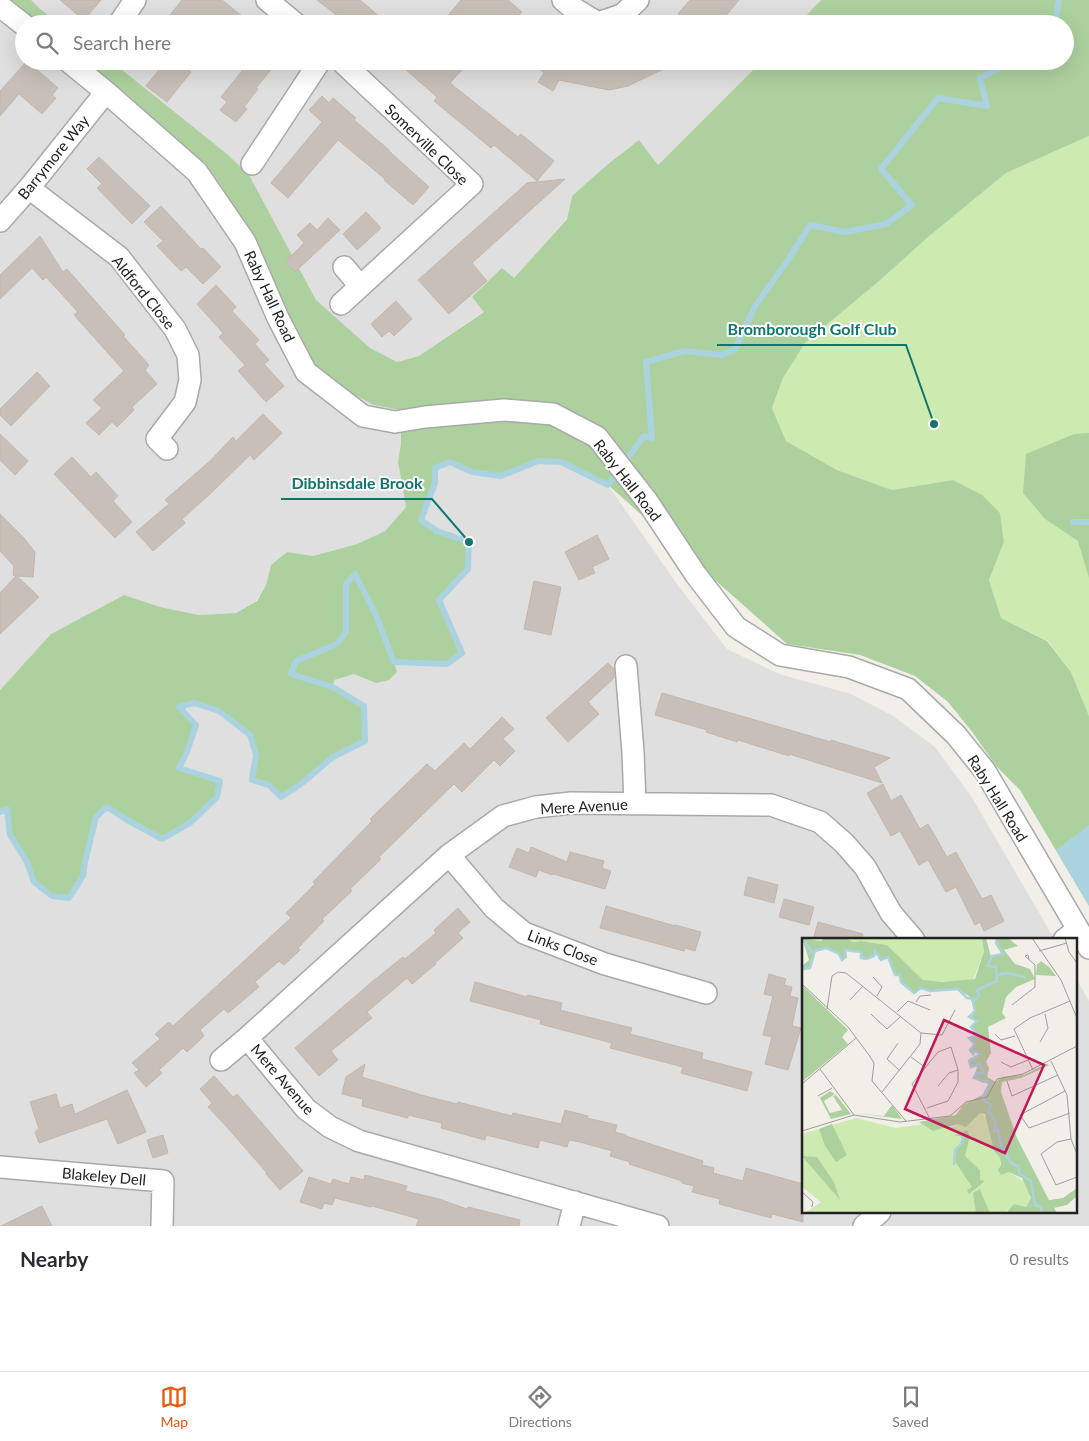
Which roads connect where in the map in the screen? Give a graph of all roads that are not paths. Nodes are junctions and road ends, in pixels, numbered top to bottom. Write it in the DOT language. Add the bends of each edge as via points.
graph roads {
  1 [pos="135,0"];
  2 [pos="267,0"];
  3 [pos="563,0"];
  4 [pos="638,0"];
  5 [pos="0,6"];
  6 [pos="125,15"];
  7 [pos="285,15"];
  8 [pos="586,15"];
  9 [pos="622,15"];
  10 [pos="15,18"];
  11 [pos="79,70"];
  12 [pos="314,70"];
  13 [pos="351,70"];
  14 [pos="106,92"];
  15 [pos="252,164"];
  16 [pos="29,188"];
  17 [pos="0,221"];
  18 [pos="344,267"];
  19 [pos="360,286"];
  20 [pos="341,304"];
  21 [pos="167,449"];
  22 [pos="626,666"];
  23 [pos="636,804"];
  24 [pos="448,855"];
  25 [pos="1071,935"];
  26 [pos="912,938"];
  27 [pos="1076,939"];
  28 [pos="1089,948"];
  29 [pos="706,993"];
  30 [pos="247,1038"];
  31 [pos="221,1060"];
  32 [pos="0,1167"];
  33 [pos="575,1202"];
  34 [pos="878,1214"];
  35 [pos="162,1226"];
  36 [pos="569,1226"];
  37 [pos="658,1226"];
  38 [pos="864,1226"];
  1 -- 6 [label="street"];
  2 -- 7 [label="street"];
  3 -- 8 [label="street"];
  4 -- 9 [label="street"];
  5 -- 10 [label="street"];
  11 -- 14 [label="street, Raby Hall Road"];
  12 -- 15 [label="street"];
  13 -- 19 [label="street, Somerville Close" via="472,184"];
  14 -- 16 [label="street, Barrymore Way"];
  14 -- 25 [label="street, Raby Hall Road" via="197,172 245,242 306,372 363,416 395,422 504,410 553,414 597,437 647,501 696,575 736,627 780,655 849,667 908,689 956,735 985,772"];
  16 -- 17 [label="street, Barrymore Way"];
  16 -- 21 [label="street, Aldford Close" via="119,257 176,329 188,355 190,380 185,402 157,439"];
  18 -- 19 [label="street"];
  19 -- 20 [label="street, Somerville Close"];
  22 -- 23 [label="street"];
  23 -- 24 [label="street, Mere Avenue" via="571,803 503,816"];
  23 -- 26 [label="street, Mere Avenue" via="771,805 820,822 865,867 891,913"];
  24 -- 29 [label="street, Links Close" via="494,908 524,933 606,964"];
  24 -- 30 [label="street, Mere Avenue"];
  27 -- 28 [label="street, Raby Hall Road"];
  30 -- 31 [label="street, Mere Avenue"];
  30 -- 33 [label="street, Mere Avenue" via="306,1109 330,1127 359,1141"];
  32 -- 35 [label="street, Blakeley Dell" via="163,1181"];
  33 -- 36 [label="street"];
  33 -- 37 [label="street, Mere Avenue"];
  34 -- 38 [label="street"];
}
